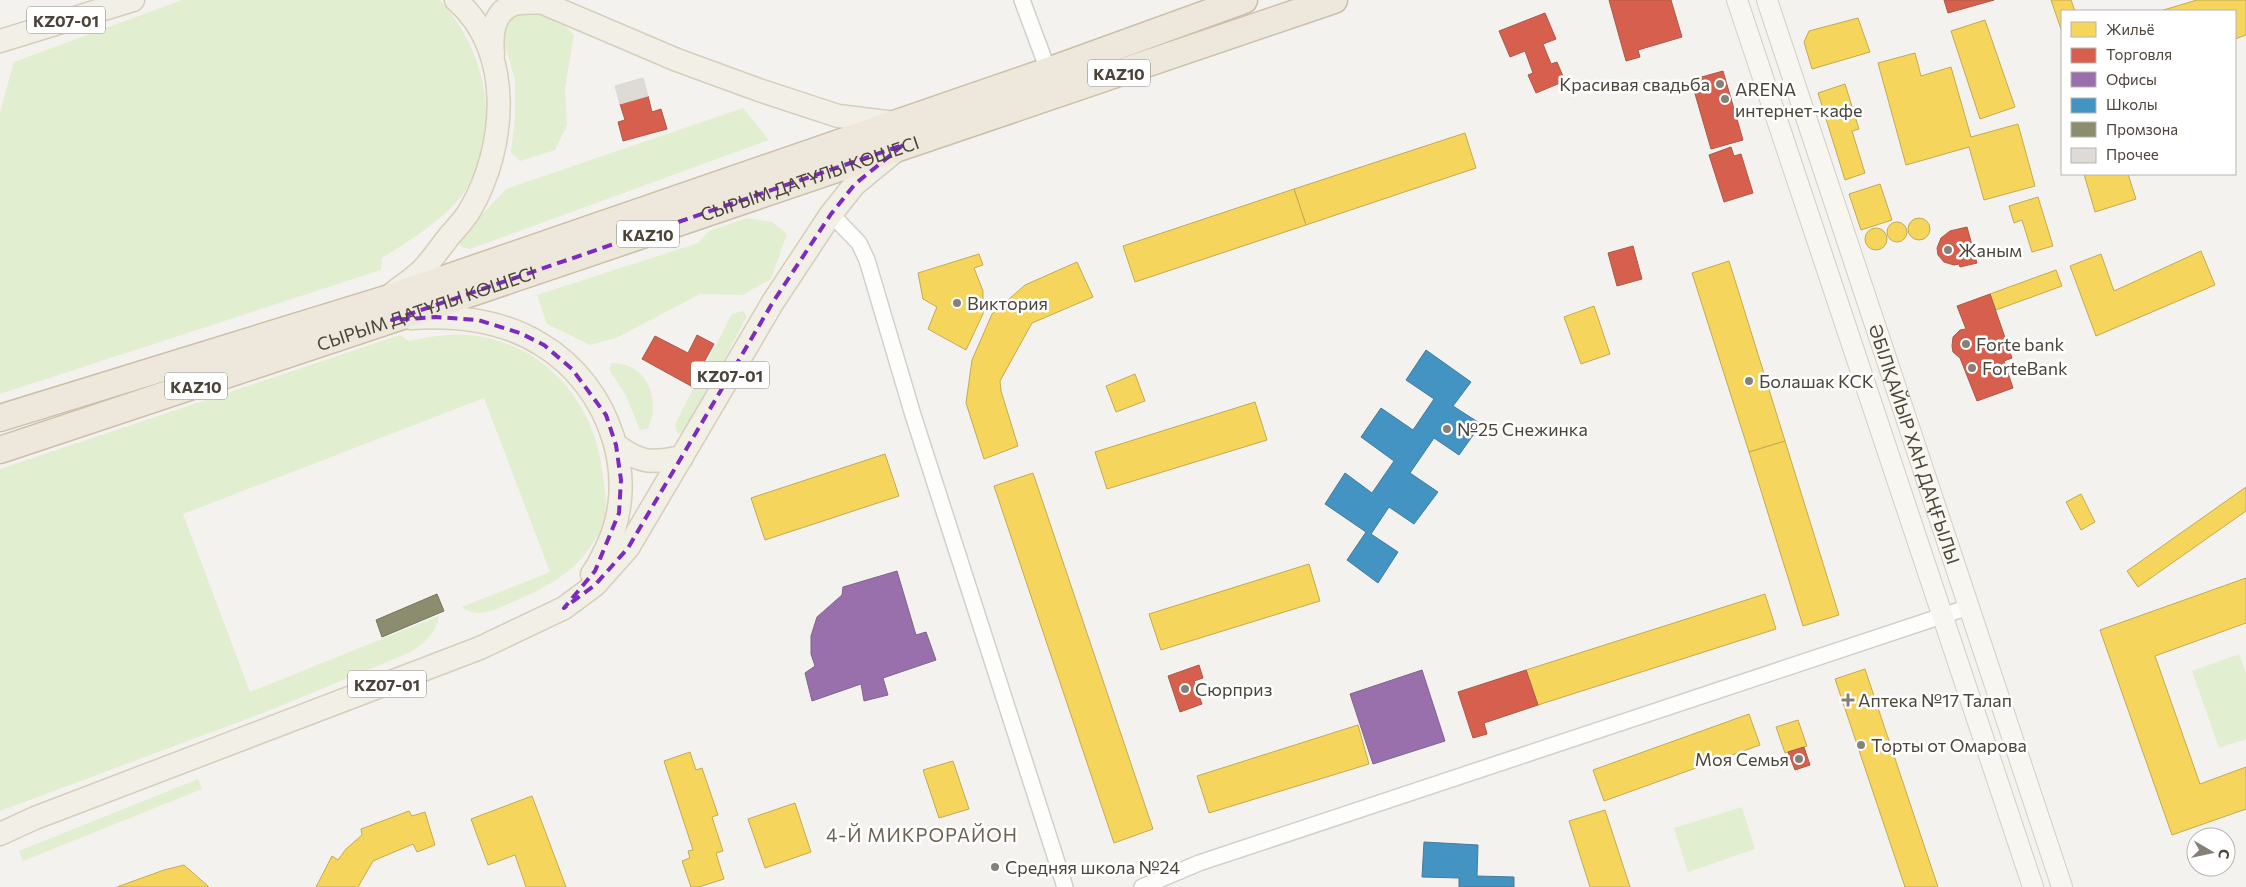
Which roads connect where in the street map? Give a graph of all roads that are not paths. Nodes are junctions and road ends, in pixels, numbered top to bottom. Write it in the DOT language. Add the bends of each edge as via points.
graph roads {
  1 [pos="133,0"];
  2 [pos="456,0"];
  3 [pos="1022,0"];
  4 [pos="1244,0"];
  5 [pos="1334,0"];
  6 [pos="1724,0"];
  7 [pos="1737,0"];
  8 [pos="1767,0"];
  9 [pos="1782,0"];
  10 [pos="539,1"];
  11 [pos="0,41"];
  12 [pos="494,61"];
  13 [pos="1787,61"];
  14 [pos="1760,70"];
  15 [pos="1052,83"];
  16 [pos="899,134"];
  17 [pos="831,214"];
  18 [pos="389,309"];
  19 [pos="0,418"];
  20 [pos="616,445"];
  21 [pos="0,450"];
  22 [pos="682,457"];
  23 [pos="1969,607"];
  24 [pos="564,608"];
  25 [pos="1943,617"];
  26 [pos="0,834"];
  27 [pos="1065,887"];
  28 [pos="1142,887"];
  29 [pos="2033,887"];
  30 [pos="2062,887"];
  1 -- 11 [label="main road, KZ07-01"];
  2 -- 12 [label="main road" via="479,28"];
  3 -- 15 [label="street"];
  4 -- 15 [label="highway, СЫРЫМ ДАТҰЛЫ КӨШЕСІ / KAZ10"];
  5 -- 15 [label="highway, СЫРЫМ ДАТҰЛЫ КӨШЕСІ / KAZ10"];
  6 -- 14 [label="main road"];
  7 -- 14 [label="main road, ӘБІЛҚАЙЫР ХАН ДАҢҒЫЛЫ"];
  8 -- 13 [label="main road, ӘБІЛҚАЙЫР ХАН ДАҢҒЫЛЫ"];
  9 -- 13 [label="main road"];
  10 -- 12 [label="main road" via="515,4 502,11 492,34"];
  10 -- 16 [label="main road" via="677,60 759,90"];
  12 -- 18 [label="main road" via="498,128 485,179 469,211"];
  13 -- 23 [label="main road, ӘБІЛҚАЙЫР ХАН ДАҢҒЫЛЫ"];
  14 -- 25 [label="main road, ӘБІЛҚАЙЫР ХАН ДАҢҒЫЛЫ"];
  15 -- 16 [label="highway, СЫРЫМ ДАТҰЛЫ КӨШЕСІ / KAZ10"];
  16 -- 17 [label="main road, KZ07-01"];
  16 -- 18 [label="highway, СЫРЫМ ДАТҰЛЫ КӨШЕСІ / KAZ10" via="542,271"];
  17 -- 22 [label="main road, KZ07-01" via="773,302"];
  17 -- 27 [label="street" via="859,243 867,260 913,415"];
  18 -- 19 [label="highway, СЫРЫМ ДАТҰЛЫ КӨШЕСІ / KAZ10"];
  18 -- 20 [label="main road, KZ07-01" via="478,320 520,333 544,345 589,389 606,415"];
  18 -- 21 [label="highway, СЫРЫМ ДАТҰЛЫ КӨШЕСІ / KAZ10"];
  20 -- 22 [label="main road" via="645,461"];
  20 -- 24 [label="main road, KZ07-01" via="621,480 619,513 610,542 595,571"];
  22 -- 24 [label="main road, KZ07-01" via="628,548 595,585"];
  23 -- 25 [label="street"];
  23 -- 30 [label="main road, ӘБІЛҚАЙЫР ХАН ДАҢҒЫЛЫ"];
  24 -- 26 [label="main road, KZ07-01" via="480,648"];
  25 -- 28 [label="street" via="1198,863"];
  25 -- 29 [label="main road, ӘБІЛҚАЙЫР ХАН ДАҢҒЫЛЫ"];
}
